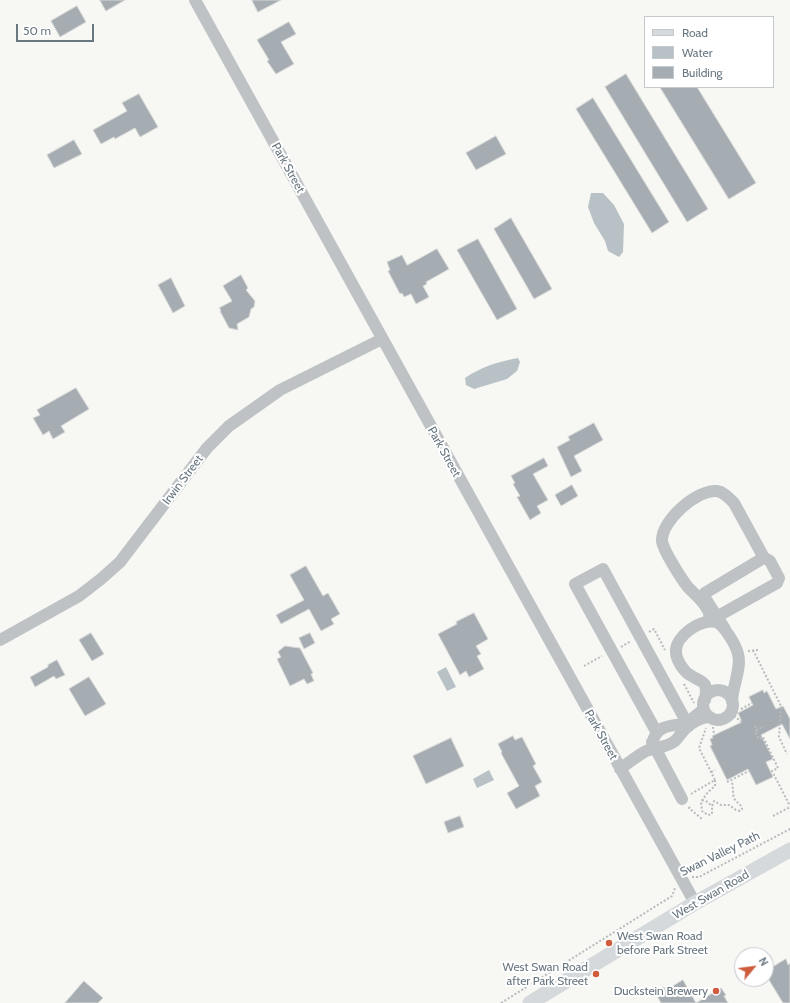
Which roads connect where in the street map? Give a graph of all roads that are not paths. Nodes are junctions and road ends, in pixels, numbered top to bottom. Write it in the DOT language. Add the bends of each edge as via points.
graph roads {
  1 [pos="195,0"];
  2 [pos="382,339"];
  3 [pos="763,557"];
  4 [pos="713,619"];
  5 [pos="0,640"];
  6 [pos="735,706"];
  7 [pos="706,709"];
  8 [pos="688,724"];
  9 [pos="655,741"];
  10 [pos="619,766"];
  11 [pos="687,800"];
  12 [pos="790,850"];
  13 [pos="695,903"];
  14 [pos="530,1003"];
  1 -- 2 [label="street, Park Street"];
  2 -- 5 [label="street, Irwin Street" via="280,390 229,426 207,448 120,562 79,596"];
  2 -- 10 [label="street, Park Street"];
  3 -- 4 [label="street" via="705,593"];
  3 -- 4 [label="street" via="772,564 779,581"];
  3 -- 4 [label="street" via="734,503 722,492 704,493 671,519 662,535 662,543 687,586 707,608 710,618"];
  4 -- 6 [label="street" via="725,629 738,653 739,662 733,692"];
  4 -- 7 [label="street" via="686,631 677,644 676,652 686,672 705,685"];
  6 -- 7 [label="street" via="728,716 719,720"];
  6 -- 7 [label="street" via="727,694 718,691 708,695"];
  7 -- 8 [label="street"];
  8 -- 9 [label="street" via="665,726"];
  8 -- 9 [label="street" via="680,736 663,747"];
  8 -- 9 [label="street" via="603,569 575,584"];
  9 -- 10 [label="street"];
  9 -- 11 [label="street"];
  10 -- 13 [label="street, Park Street"];
  12 -- 13 [label="main road, West Swan Road"];
  13 -- 14 [label="main road, West Swan Road"];
}
